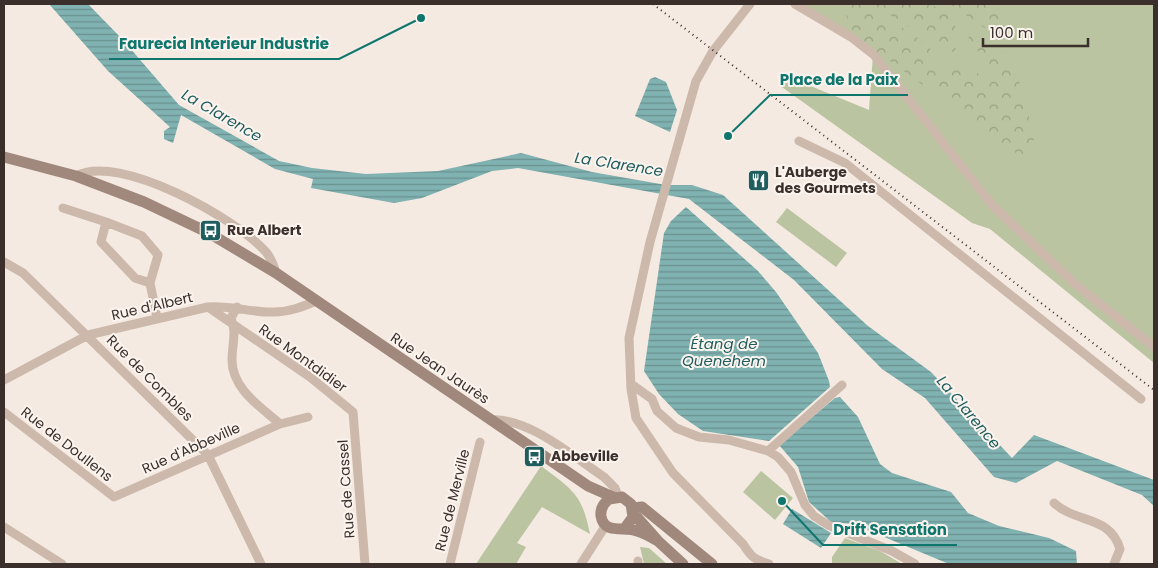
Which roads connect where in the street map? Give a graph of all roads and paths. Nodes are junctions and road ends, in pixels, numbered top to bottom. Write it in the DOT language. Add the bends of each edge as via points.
graph roads {
  1 [pos="750,4"];
  2 [pos="795,4"];
  3 [pos="799,141"];
  4 [pos="4,157"];
  5 [pos="76,176"];
  6 [pos="63,208"];
  7 [pos="106,222"];
  8 [pos="4,262"];
  9 [pos="276,273"];
  10 [pos="150,283"];
  11 [pos="316,301"];
  12 [pos="208,307"];
  13 [pos="237,307"];
  14 [pos="157,318"];
  15 [pos="235,327"];
  16 [pos="88,335"];
  17 [pos="1154,347"];
  18 [pos="4,380"];
  19 [pos="631,384"];
  20 [pos="842,385"];
  21 [pos="1141,399"];
  22 [pos="4,412"];
  23 [pos="354,412"];
  24 [pos="308,417"];
  25 [pos="491,420"];
  26 [pos="280,424"];
  27 [pos="480,442"];
  28 [pos="768,450"];
  29 [pos="208,455"];
  30 [pos="588,486"];
  31 [pos="114,497"];
  32 [pos="615,497"];
  33 [pos="1054,503"];
  34 [pos="601,510"];
  35 [pos="633,511"];
  36 [pos="606,525"];
  37 [pos="4,527"];
  38 [pos="625,528"];
  39 [pos="658,541"];
  40 [pos="62,564"];
  41 [pos="261,564"];
  42 [pos="365,564"];
  43 [pos="450,564"];
  44 [pos="581,564"];
  45 [pos="683,564"];
  46 [pos="712,564"];
  47 [pos="769,564"];
  48 [pos="915,564"];
  49 [pos="1114,564"];
  1 -- 19 [label="street" via="702,66 667,179 629,338"];
  2 -- 17 [label="street" via="851,37 874,55 992,205 1075,284"];
  3 -- 21 [label="street" via="845,163"];
  4 -- 5 [label="main road, Rue Jean Jaurès"];
  5 -- 9 [label="main road, Rue Jean Jaurès" via="176,216"];
  5 -- 9 [label="street, Rue Jean Jaurès" via="98,170 140,178 169,189 219,217 266,252"];
  6 -- 7 [label="street"];
  7 -- 10 [label="street" via="101,242 135,278"];
  7 -- 10 [label="street" via="142,236 158,255"];
  8 -- 16 [label="street, Rue de Combles" via="22,273"];
  9 -- 11 [label="main road, Rue Jean Jaurès"];
  10 -- 14 [label="street"];
  11 -- 13 [label="street, Rue d'Albert" via="296,310 273,312"];
  11 -- 25 [label="main road, Rue Jean Jaurès"];
  12 -- 13 [label="street, Rue d'Albert"];
  12 -- 14 [label="street, Rue d'Albert"];
  12 -- 15 [label="street, Rue Montdidier"];
  13 -- 15 [label="street" via="232,318"];
  14 -- 16 [label="street, Rue d'Albert"];
  15 -- 23 [label="street, Rue Montdidier" via="310,377"];
  15 -- 26 [label="street" via="234,376 246,393"];
  16 -- 18 [label="street, Rue d'Albert"];
  16 -- 29 [label="street, Rue de Combles"];
  19 -- 28 [label="street" via="652,399 657,411 676,428"];
  19 -- 47 [label="street" via="636,418 673,474 751,556"];
  20 -- 28 [label="street"];
  22 -- 31 [label="street, Rue de Doullens"];
  23 -- 42 [label="street, Rue de Cassel"];
  24 -- 26 [label="street, Rue d'Abbeville"];
  25 -- 30 [label="main road, Rue Jean Jaurès"];
  25 -- 32 [label="street" via="514,421 528,428 604,477 615,488"];
  26 -- 29 [label="street, Rue d'Abbeville"];
  27 -- 43 [label="street, Rue de Merville"];
  28 -- 48 [label="street" via="791,472 805,505 814,516"];
  29 -- 31 [label="street, Rue d'Abbeville"];
  29 -- 41 [label="street, Rue de Combles"];
  30 -- 32 [label="main road, Rue Jean Jaurès"];
  30 -- 34 [label="main road, Rue Jean Jaurès"];
  32 -- 34 [label="main road" via="605,502"];
  32 -- 35 [label="main road" via="626,499"];
  33 -- 49 [label="street" via="1062,510 1108,528 1116,536 1120,549"];
  34 -- 36 [label="main road"];
  35 -- 38 [label="main road"];
  35 -- 39 [label="main road"];
  35 -- 46 [label="main road" via="642,507"];
  36 -- 38 [label="main road" via="615,530"];
  36 -- 44 [label="street"];
  37 -- 40 [label="street"];
  38 -- 39 [label="main road"];
  39 -- 45 [label="main road"];
}
